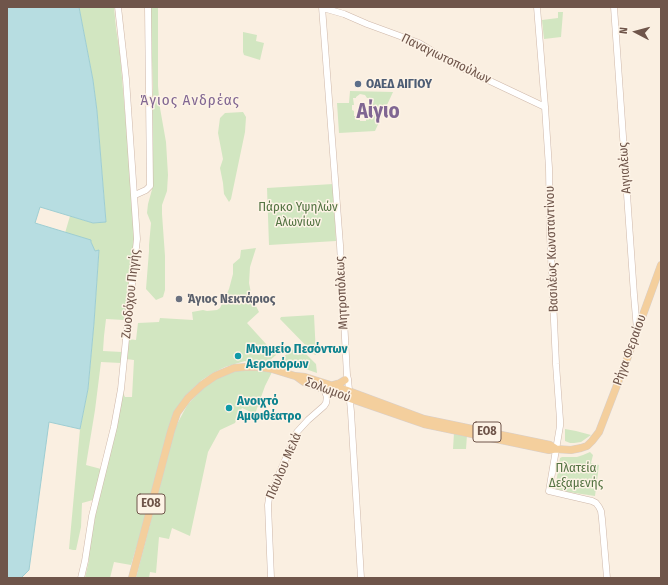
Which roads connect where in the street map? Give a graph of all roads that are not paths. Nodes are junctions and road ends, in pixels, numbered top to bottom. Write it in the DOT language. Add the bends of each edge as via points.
graph roads {
  1 [pos="118,7"];
  2 [pos="148,7"];
  3 [pos="323,7"];
  4 [pos="537,7"];
  5 [pos="614,7"];
  6 [pos="545,107"];
  7 [pos="135,195"];
  8 [pos="661,265"];
  9 [pos="637,330"];
  10 [pos="295,376"];
  11 [pos="346,378"];
  12 [pos="333,386"];
  13 [pos="324,390"];
  14 [pos="348,394"];
  15 [pos="598,434"];
  16 [pos="556,449"];
  17 [pos="81,578"];
  18 [pos="132,578"];
  19 [pos="271,578"];
  20 [pos="358,578"];
  21 [pos="361,578"];
  22 [pos="607,578"];
  1 -- 7 [label="street, Ζωοδόχου Πηγής"];
  2 -- 7 [label="street" via="150,186"];
  3 -- 6 [label="street, Παναγιωτοπούλων" via="419,43 452,63"];
  3 -- 11 [label="street, Μητροπόλεως" via="340,245"];
  4 -- 6 [label="street, Βασιλέως Κωνσταντίνου"];
  5 -- 9 [label="street, Αιγιαλέως"];
  6 -- 16 [label="street, Βασιλέως Κωνσταντίνου" via="560,420"];
  7 -- 17 [label="street, Ζωοδόχου Πηγής" via="137,239 121,389 92,516"];
  8 -- 9 [label="main road, Ρήγα Φεραίου / ΕΟ8"];
  9 -- 15 [label="main road, Ρήγα Φεραίου / ΕΟ8"];
  10 -- 12 [label="main road, Σολωμού / ΕΟ8"];
  10 -- 13 [label="main road, Σολωμού / ΕΟ8"];
  10 -- 18 [label="main road, ΕΟ8" via="260,367 234,368 207,381 185,401 177,413 171,431"];
  11 -- 12 [label="main road"];
  11 -- 14 [label="street, Μητροπόλεως"];
  12 -- 14 [label="main road, Σολωμού / ΕΟ8"];
  13 -- 14 [label="main road, Σολωμού / ΕΟ8"];
  13 -- 19 [label="street, Πάυλου Μελά" via="326,403 297,432 269,498"];
  14 -- 16 [label="main road, Σολωμού / ΕΟ8" via="424,419 550,445"];
  14 -- 20 [label="street, Μητροπόλεως"];
  14 -- 21 [label="street, Μητροπόλεως"];
  15 -- 16 [label="main road, Σολωμού / ΕΟ8" via="583,448"];
  16 -- 22 [label="street, Βασιλέως Κωνσταντίνου" via="549,491 596,503 601,511"];
}
